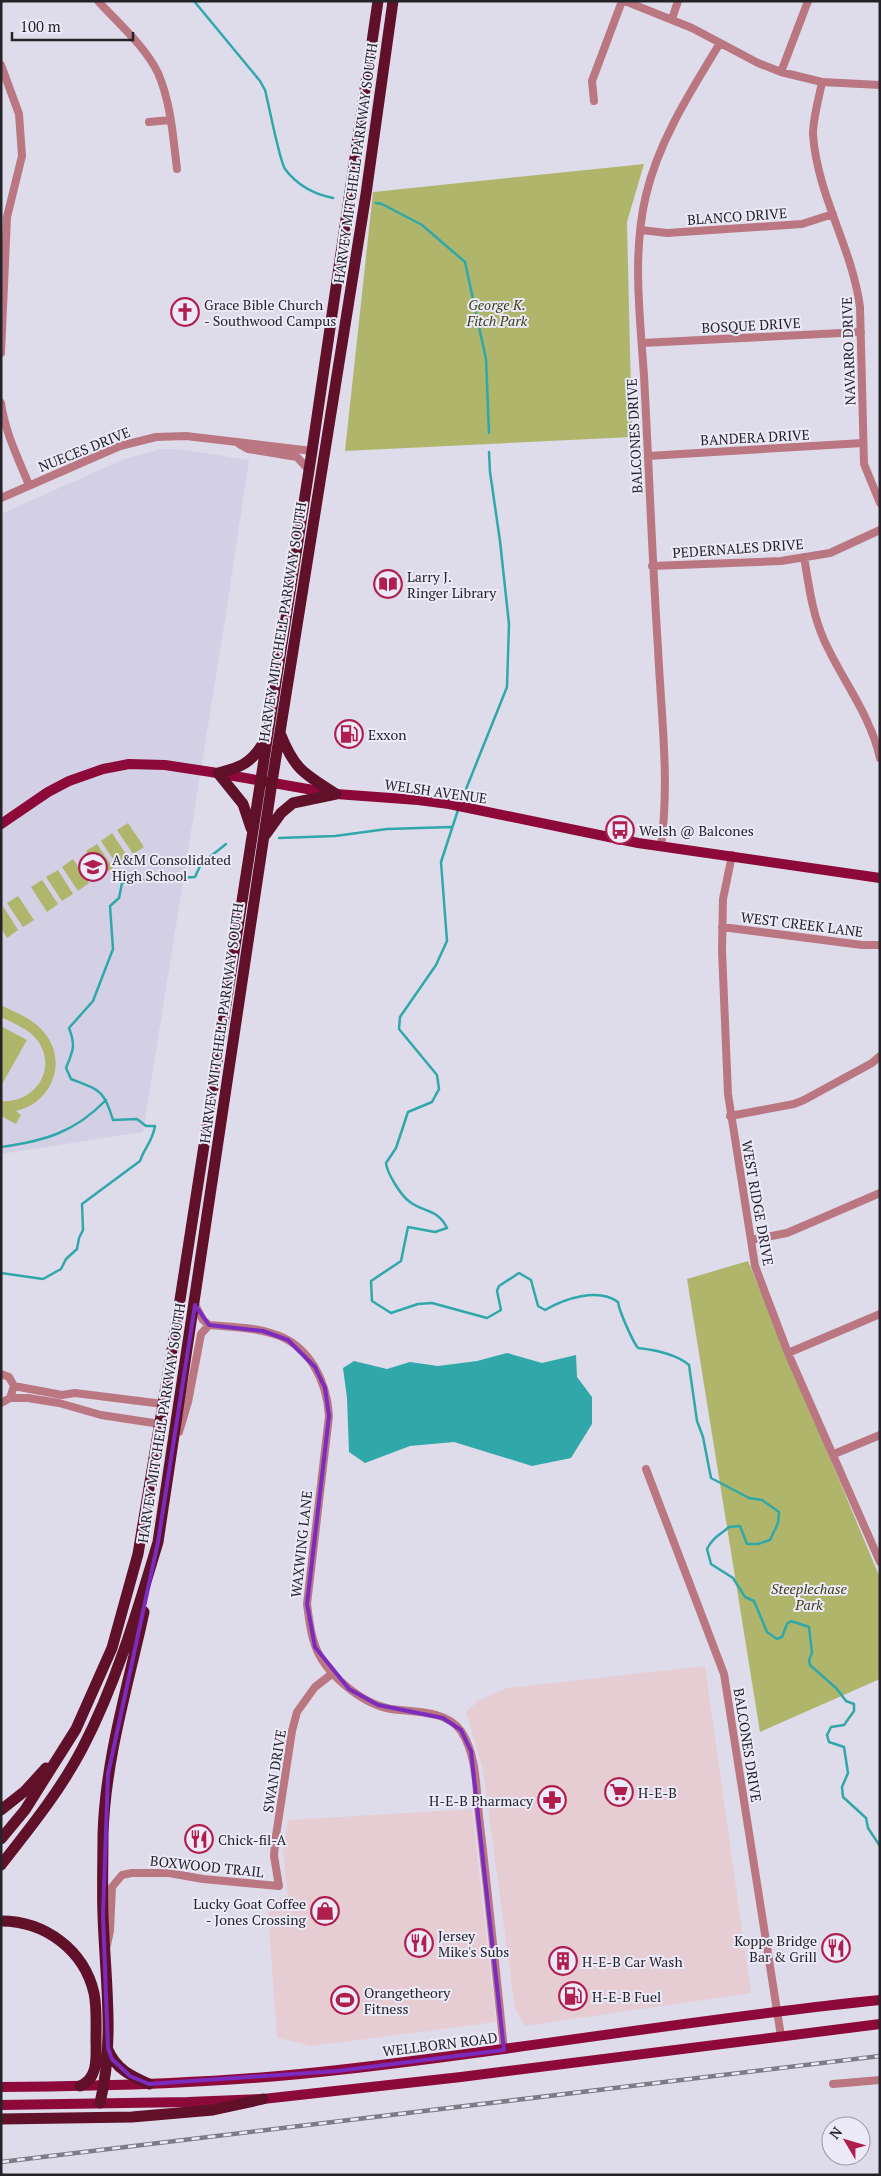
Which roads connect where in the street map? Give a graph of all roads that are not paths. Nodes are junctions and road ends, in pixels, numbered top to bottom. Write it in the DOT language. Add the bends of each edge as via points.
graph roads {
  1 [pos="98,1"];
  2 [pos="378,1"];
  3 [pos="393,1"];
  4 [pos="623,1"];
  5 [pos="678,1"];
  6 [pos="808,1"];
  7 [pos="672,19"];
  8 [pos="720,43"];
  9 [pos="1,65"];
  10 [pos="781,72"];
  11 [pos="822,82"];
  12 [pos="880,85"];
  13 [pos="594,101"];
  14 [pos="170,120"];
  15 [pos="149,122"];
  16 [pos="177,169"];
  17 [pos="833,214"];
  18 [pos="641,230"];
  19 [pos="860,332"];
  20 [pos="642,343"];
  21 [pos="1,353"];
  22 [pos="1,403"];
  23 [pos="864,443"];
  24 [pos="239,444"];
  25 [pos="312,451"];
  26 [pos="648,456"];
  27 [pos="308,469"];
  28 [pos="322,469"];
  29 [pos="29,485"];
  30 [pos="1,498"];
  31 [pos="880,503"];
  32 [pos="880,530"];
  33 [pos="804,557"];
  34 [pos="652,566"];
  35 [pos="280,733"];
  36 [pos="267,738"];
  37 [pos="880,758"];
  38 [pos="218,773"];
  39 [pos="266,781"];
  40 [pos="336,794"];
  41 [pos="1,824"];
  42 [pos="252,835"];
  43 [pos="264,837"];
  44 [pos="661,846"];
  45 [pos="732,856"];
  46 [pos="880,878"];
  47 [pos="722,927"];
  48 [pos="880,945"];
  49 [pos="880,1056"];
  50 [pos="730,1116"];
  51 [pos="880,1193"];
  52 [pos="751,1240"];
  53 [pos="195,1305"];
  54 [pos="880,1314"];
  55 [pos="209,1325"];
  56 [pos="788,1353"];
  57 [pos="1,1374"];
  58 [pos="14,1386"];
  59 [pos="10,1398"];
  60 [pos="1,1403"];
  61 [pos="163,1404"];
  62 [pos="160,1424"];
  63 [pos="880,1435"];
  64 [pos="174,1446"];
  65 [pos="834,1454"];
  66 [pos="646,1469"];
  67 [pos="158,1542"];
  68 [pos="879,1558"];
  69 [pos="333,1674"];
  70 [pos="76,1729"];
  71 [pos="1,1810"];
  72 [pos="1,1839"];
  73 [pos="1,1865"];
  74 [pos="279,1886"];
  75 [pos="1,1921"];
  76 [pos="106,1949"];
  77 [pos="880,2000"];
  78 [pos="777,2010"];
  79 [pos="880,2024"];
  80 [pos="781,2036"];
  81 [pos="108,2048"];
  82 [pos="504,2050"];
  83 [pos="880,2080"];
  84 [pos="149,2084"];
  85 [pos="833,2084"];
  86 [pos="104,2085"];
  87 [pos="80,2086"];
  88 [pos="1,2087"];
  89 [pos="263,2099"];
  90 [pos="100,2103"];
  91 [pos="1,2105"];
  92 [pos="1,2119"];
  1 -- 14 [label="street" via="157,72"];
  2 -- 25 [label="highway, HARVEY MITCHELL PARKWAY SOUTH"];
  3 -- 28 [label="highway, HARVEY MITCHELL PARKWAY SOUTH"];
  4 -- 7 [label="street"];
  4 -- 13 [label="street" via="592,81"];
  5 -- 7 [label="street"];
  6 -- 10 [label="street"];
  7 -- 8 [label="street"];
  8 -- 10 [label="street"];
  8 -- 18 [label="street, BALCONES DRIVE" via="658,156 646,195"];
  9 -- 21 [label="street" via="19,114 22,156 7,217"];
  10 -- 11 [label="street"];
  11 -- 12 [label="street"];
  11 -- 17 [label="street, NAVARRO DRIVE" via="813,132 818,174"];
  14 -- 15 [label="street"];
  14 -- 16 [label="street"];
  17 -- 18 [label="street, BLANCO DRIVE" via="802,224 667,233"];
  17 -- 19 [label="street, NAVARRO DRIVE" via="856,283"];
  18 -- 20 [label="street, BALCONES DRIVE" via="638,252"];
  19 -- 20 [label="street, BOSQUE DRIVE"];
  19 -- 23 [label="street, NAVARRO DRIVE"];
  20 -- 26 [label="street, BALCONES DRIVE"];
  22 -- 29 [label="street" via="3,418"];
  23 -- 26 [label="street, BANDERA DRIVE"];
  23 -- 31 [label="street, NAVARRO DRIVE" via="864,464"];
  24 -- 25 [label="street, NUECES DRIVE" via="249,442"];
  24 -- 27 [label="street, NUECES DRIVE" via="248,449 297,457"];
  24 -- 29 [label="street, NUECES DRIVE" via="176,436 146,438"];
  25 -- 27 [label="highway, HARVEY MITCHELL PARKWAY SOUTH"];
  25 -- 28 [label="highway"];
  26 -- 34 [label="street, BALCONES DRIVE"];
  27 -- 36 [label="highway, HARVEY MITCHELL PARKWAY SOUTH"];
  28 -- 35 [label="highway, HARVEY MITCHELL PARKWAY SOUTH"];
  29 -- 30 [label="street, NUECES DRIVE"];
  32 -- 33 [label="street, PEDERNALES DRIVE" via="830,553"];
  33 -- 34 [label="street, PEDERNALES DRIVE" via="781,561"];
  33 -- 37 [label="street" via="815,619 868,718"];
  34 -- 44 [label="street, BALCONES DRIVE" via="666,802"];
  35 -- 39 [label="highway, HARVEY MITCHELL PARKWAY SOUTH"];
  35 -- 40 [label="highway" via="288,753 303,773"];
  36 -- 38 [label="highway" via="251,760"];
  36 -- 39 [label="highway, HARVEY MITCHELL PARKWAY SOUTH"];
  38 -- 39 [label="main road, WELSH AVENUE"];
  38 -- 41 [label="main road, WELSH AVENUE" via="154,764 109,768 59,786"];
  38 -- 42 [label="highway" via="243,804"];
  39 -- 40 [label="main road, WELSH AVENUE"];
  39 -- 42 [label="highway, HARVEY MITCHELL PARKWAY SOUTH"];
  39 -- 43 [label="highway, HARVEY MITCHELL PARKWAY SOUTH"];
  40 -- 43 [label="highway" via="293,803 281,813"];
  40 -- 44 [label="main road, WELSH AVENUE" via="449,804"];
  42 -- 61 [label="highway, HARVEY MITCHELL PARKWAY SOUTH"];
  43 -- 53 [label="highway, HARVEY MITCHELL PARKWAY SOUTH"];
  44 -- 45 [label="main road, WELSH AVENUE"];
  45 -- 46 [label="main road, WELSH AVENUE"];
  45 -- 47 [label="street, WEST RIDGE DRIVE" via="723,899"];
  47 -- 48 [label="street, WEST CREEK LANE"];
  47 -- 50 [label="street, WEST RIDGE DRIVE"];
  49 -- 50 [label="street" via="872,1064 794,1104"];
  50 -- 52 [label="street, WEST RIDGE DRIVE"];
  51 -- 52 [label="street" via="787,1233"];
  52 -- 56 [label="street, WEST RIDGE DRIVE" via="760,1282"];
  53 -- 55 [label="street"];
  53 -- 64 [label="highway, HARVEY MITCHELL PARKWAY SOUTH"];
  54 -- 56 [label="street"];
  55 -- 64 [label="street" via="201,1334 188,1402"];
  55 -- 69 [label="street, WAXWING LANE" via="263,1331 282,1337 303,1352 325,1388 328,1416 307,1604 315,1647"];
  56 -- 65 [label="street, WEST RIDGE DRIVE"];
  57 -- 58 [label="street" via="9,1377"];
  58 -- 59 [label="street"];
  58 -- 61 [label="street" via="62,1395 75,1393"];
  59 -- 60 [label="street"];
  59 -- 62 [label="street" via="59,1403"];
  61 -- 62 [label="highway, HARVEY MITCHELL PARKWAY SOUTH"];
  62 -- 70 [label="highway, HARVEY MITCHELL PARKWAY SOUTH" via="131,1583 112,1648"];
  63 -- 65 [label="street"];
  64 -- 67 [label="highway, HARVEY MITCHELL PARKWAY SOUTH"];
  65 -- 68 [label="street, WEST RIDGE DRIVE"];
  66 -- 78 [label="street, BALCONES DRIVE" via="724,1674"];
  67 -- 73 [label="highway, HARVEY MITCHELL PARKWAY SOUTH" via="137,1615 82,1750 61,1785"];
  67 -- 76 [label="highway" via="108,1774 103,1851"];
  69 -- 74 [label="street, SWAN DRIVE" via="306,1698 297,1712 292,1731 275,1842"];
  69 -- 82 [label="street, WAXWING LANE" via="349,1689 378,1705 425,1712 452,1723 460,1730 471,1751"];
  70 -- 71 [label="highway" via="32,1784"];
  70 -- 72 [label="highway, HARVEY MITCHELL PARKWAY SOUTH" via="25,1810"];
  74 -- 76 [label="street, BOXWOOD TRAIL" via="151,1872 122,1875 112,1887"];
  75 -- 87 [label="highway" via="25,1923 48,1932 77,1957 90,1980 94,1995 96,2068 86,2084"];
  76 -- 81 [label="highway"];
  77 -- 78 [label="main road, WELLBORN ROAD"];
  78 -- 80 [label="street, BALCONES DRIVE"];
  78 -- 82 [label="main road, WELLBORN ROAD"];
  79 -- 80 [label="main road"];
  80 -- 89 [label="main road"];
  81 -- 84 [label="highway" via="120,2068"];
  81 -- 86 [label="highway"];
  82 -- 84 [label="main road, WELLBORN ROAD" via="337,2071"];
  83 -- 85 [label="street"];
  84 -- 86 [label="main road, WELLBORN ROAD"];
  86 -- 87 [label="main road, WELLBORN ROAD"];
  86 -- 90 [label="highway"];
  87 -- 88 [label="main road, WELLBORN ROAD"];
  89 -- 90 [label="main road"];
  89 -- 92 [label="highway" via="213,2110 132,2117"];
  90 -- 91 [label="main road"];
}
